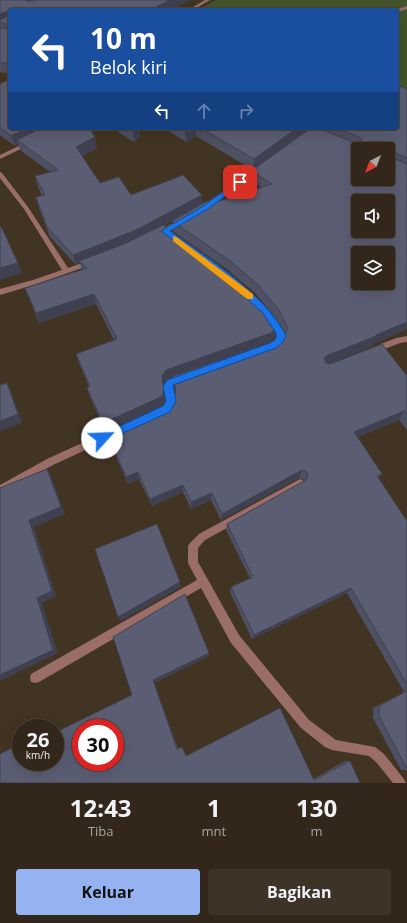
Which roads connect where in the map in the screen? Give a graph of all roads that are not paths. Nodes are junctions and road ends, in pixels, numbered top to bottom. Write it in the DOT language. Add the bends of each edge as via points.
graph roads {
  1 [pos="208,0"];
  2 [pos="194,8"];
  3 [pos="303,130"];
  4 [pos="324,137"];
  5 [pos="32,141"];
  6 [pos="0,158"];
  7 [pos="263,165"];
  8 [pos="0,174"];
  9 [pos="192,215"];
  10 [pos="185,219"];
  11 [pos="152,236"];
  12 [pos="98,259"];
  13 [pos="66,271"];
  14 [pos="0,292"];
  15 [pos="265,310"];
  16 [pos="407,339"];
  17 [pos="266,348"];
  18 [pos="366,353"];
  19 [pos="192,374"];
  20 [pos="159,412"];
  21 [pos="125,428"];
  22 [pos="300,483"];
  23 [pos="0,490"];
  24 [pos="202,582"];
  25 [pos="35,678"];
  26 [pos="400,783"];
  1 -- 2 [label="street"];
  3 -- 4 [label="street" via="308,134"];
  5 -- 6 [label="street"];
  7 -- 9 [label="street"];
  8 -- 13 [label="street" via="26,208"];
  10 -- 11 [label="street" via="168,233"];
  12 -- 13 [label="street"];
  13 -- 14 [label="street"];
  15 -- 17 [label="street" via="281,336 276,343"];
  16 -- 18 [label="street"];
  19 -- 20 [label="street" via="170,382 168,386 171,401 166,409"];
  21 -- 23 [label="street" via="50,462"];
  22 -- 24 [label="street" via="202,537 193,546 193,563"];
  24 -- 25 [label="street"];
  24 -- 26 [label="street" via="235,639 305,724 336,746 370,751 380,758"];
}
